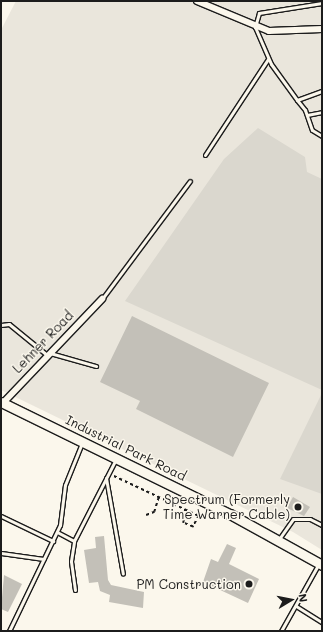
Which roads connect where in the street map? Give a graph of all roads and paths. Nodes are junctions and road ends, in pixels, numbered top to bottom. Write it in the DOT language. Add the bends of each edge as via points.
graph roads {
  1 [pos="197,1"];
  2 [pos="322,3"];
  3 [pos="255,27"];
  4 [pos="322,29"];
  5 [pos="268,59"];
  6 [pos="322,91"];
  7 [pos="297,100"];
  8 [pos="322,112"];
  9 [pos="307,115"];
  10 [pos="322,136"];
  11 [pos="205,155"];
  12 [pos="190,181"];
  13 [pos="102,299"];
  14 [pos="1,326"];
  15 [pos="48,354"];
  16 [pos="96,366"];
  17 [pos="2,402"];
  18 [pos="83,441"];
  19 [pos="116,457"];
  20 [pos="109,473"];
  21 [pos="106,478"];
  22 [pos="159,496"];
  23 [pos="185,509"];
  24 [pos="146,515"];
  25 [pos="1,516"];
  26 [pos="322,526"];
  27 [pos="57,532"];
  28 [pos="278,540"];
  29 [pos="53,541"];
  30 [pos="74,541"];
  31 [pos="1,553"];
  32 [pos="44,559"];
  33 [pos="321,564"];
  34 [pos="123,574"];
  35 [pos="75,590"];
  36 [pos="296,606"];
  37 [pos="322,622"];
  38 [pos="9,631"];
  39 [pos="281,631"];
  1 -- 3 [label="street"];
  2 -- 3 [label="lane" via="259,13"];
  3 -- 4 [label="street" via="289,33"];
  3 -- 5 [label="lane"];
  5 -- 7 [label="lane"];
  5 -- 11 [label="lane"];
  6 -- 7 [label="lane"];
  7 -- 9 [label="lane"];
  8 -- 9 [label="lane"];
  9 -- 10 [label="lane" via="312,130"];
  12 -- 13 [label="lane"];
  13 -- 15 [label="street, Lehner Road"];
  14 -- 15 [label="lane" via="8,324"];
  15 -- 16 [label="lane"];
  15 -- 17 [label="street, Lehner Road"];
  17 -- 18 [label="main road, Industrial Park Road"];
  18 -- 19 [label="main road, Industrial Park Road"];
  18 -- 27 [label="lane" via="65,485"];
  19 -- 20 [label="lane"];
  19 -- 28 [label="main road, Industrial Park Road"];
  20 -- 21 [label="lane"];
  20 -- 22 [label="path"];
  21 -- 30 [label="lane"];
  21 -- 34 [label="lane"];
  22 -- 23 [label="path"];
  22 -- 24 [label="path" via="154,512"];
  23 -- 23 [label="path" via="200,516 193,527 183,523"];
  25 -- 29 [label="lane"];
  26 -- 28 [label="lane" via="310,519 293,519"];
  27 -- 29 [label="lane"];
  27 -- 30 [label="lane"];
  28 -- 33 [label="main road, Industrial Park Road"];
  29 -- 32 [label="lane"];
  30 -- 35 [label="lane" via="71,561"];
  31 -- 32 [label="lane"];
  32 -- 38 [label="lane"];
  33 -- 36 [label="lane"];
  36 -- 37 [label="lane"];
  36 -- 39 [label="lane"];
}
